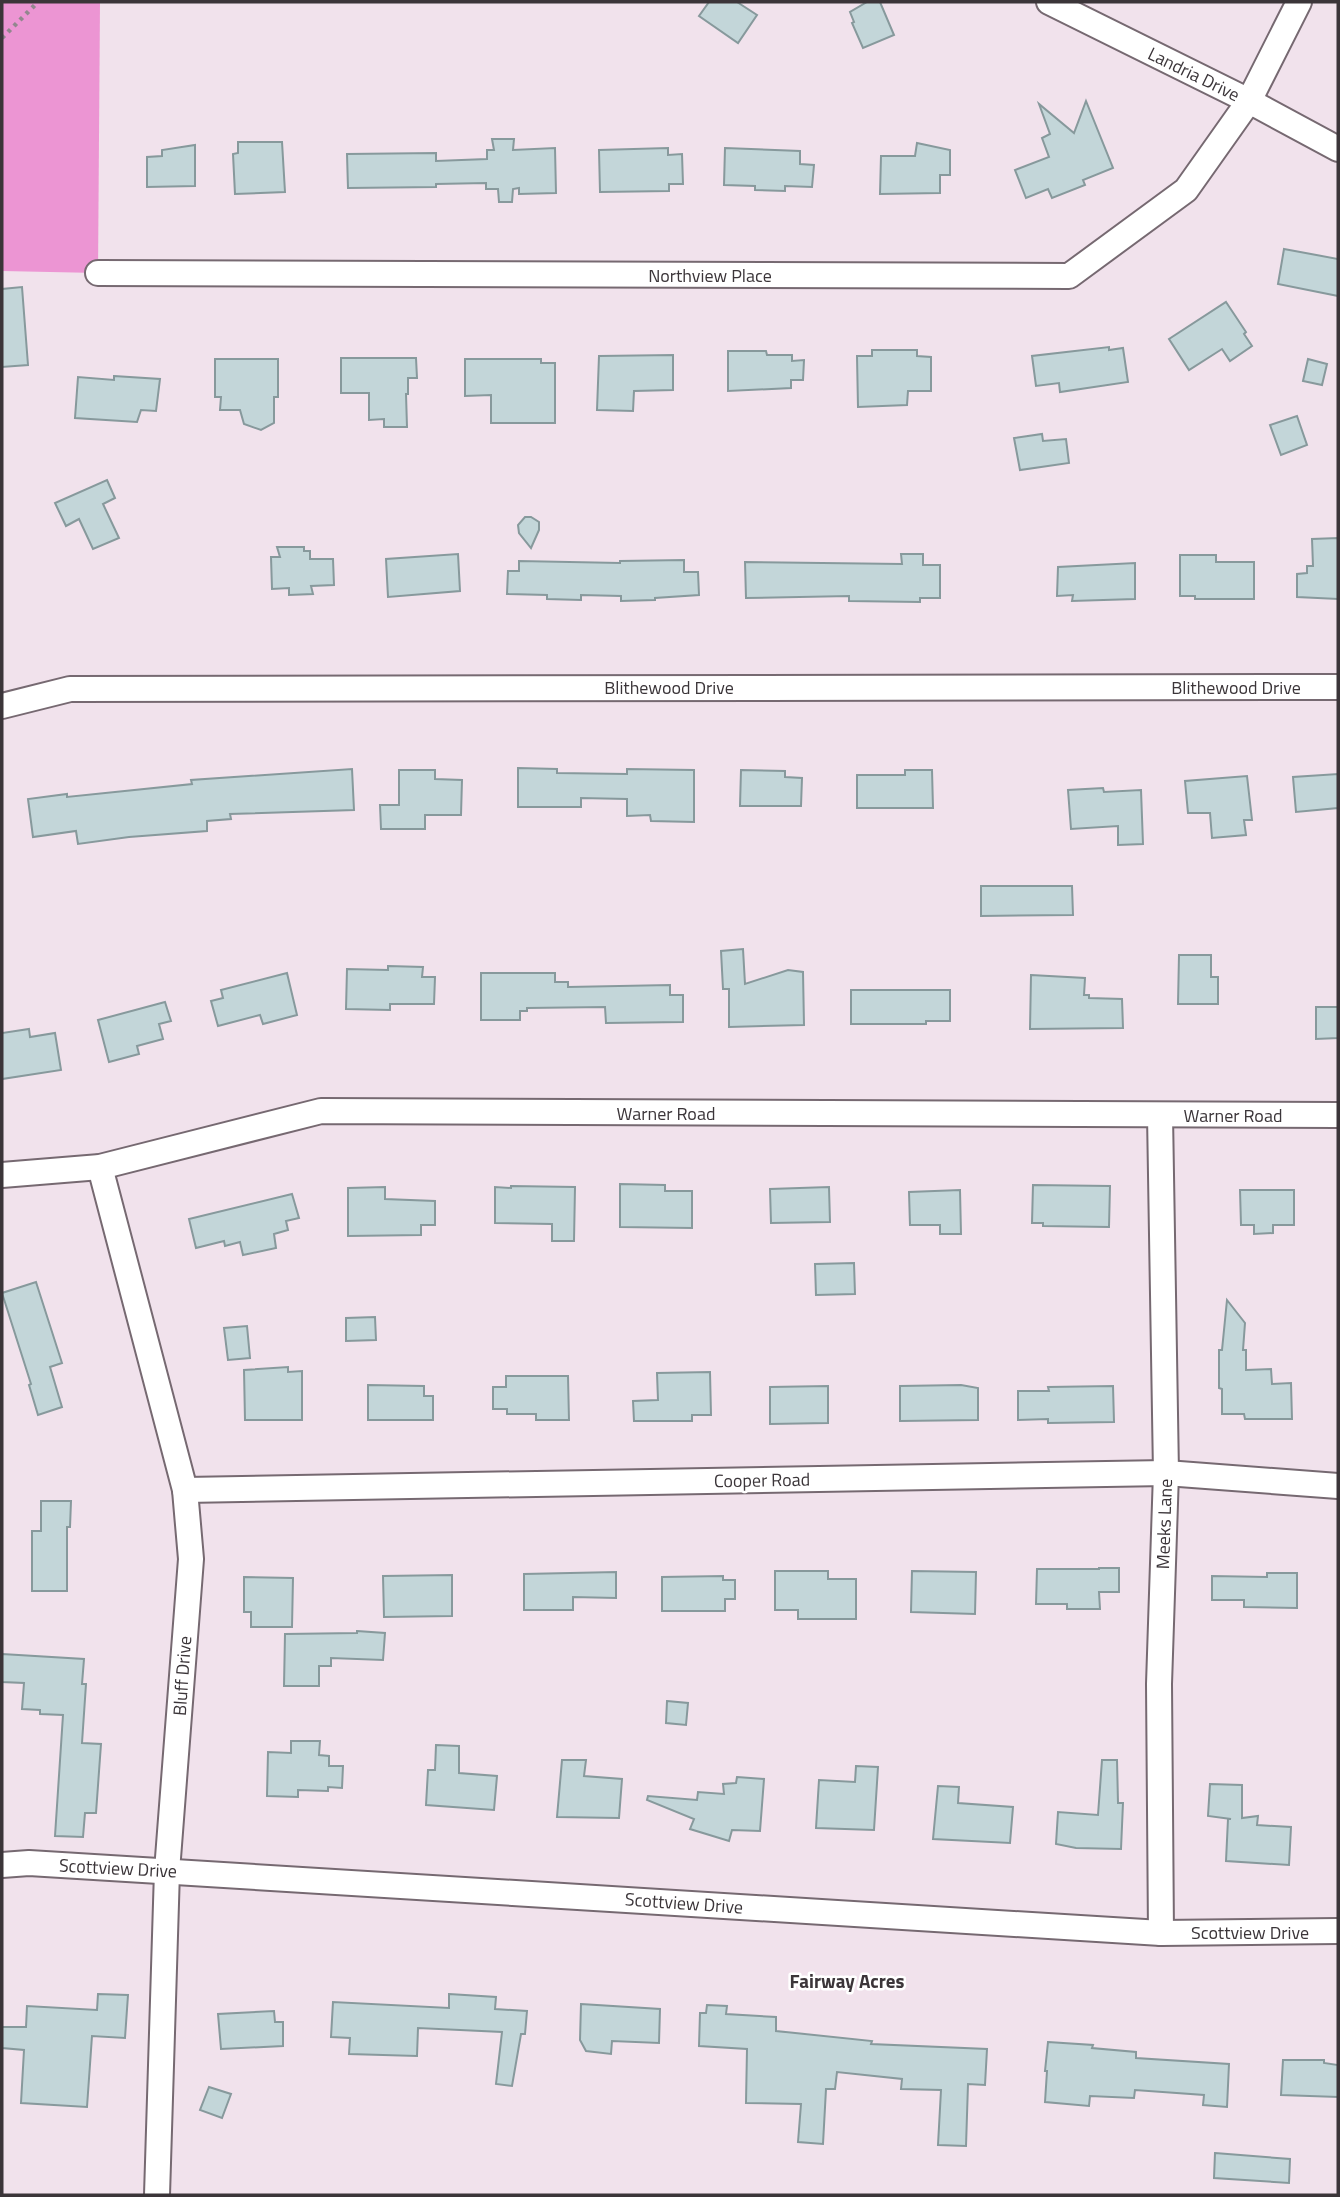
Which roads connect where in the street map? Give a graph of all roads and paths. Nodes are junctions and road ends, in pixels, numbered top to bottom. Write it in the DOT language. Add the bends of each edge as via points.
graph roads {
  1 [pos="38,2"];
  2 [pos="1049,2"];
  3 [pos="1299,2"];
  4 [pos="2,38"];
  5 [pos="1249,102"];
  6 [pos="1338,149"];
  7 [pos="97,273"];
  8 [pos="1338,687"];
  9 [pos="2,706"];
  10 [pos="1160,1115"];
  11 [pos="1338,1115"];
  12 [pos="100,1167"];
  13 [pos="2,1175"];
  14 [pos="1166,1473"];
  15 [pos="1338,1486"];
  16 [pos="185,1490"];
  17 [pos="2,1865"];
  18 [pos="167,1871"];
  19 [pos="1338,1931"];
  20 [pos="1161,1933"];
  21 [pos="157,2195"];
  1 -- 4 [label="path"];
  2 -- 5 [label="street, Landria Drive"];
  3 -- 5 [label="street, Northview Place"];
  5 -- 6 [label="street, Landria Drive"];
  5 -- 7 [label="street, Northview Place" via="1186,190 1069,276"];
  8 -- 9 [label="street, Blithewood Drive" via="70,689"];
  10 -- 11 [label="street, Warner Road"];
  10 -- 12 [label="street, Warner Road" via="320,1111"];
  10 -- 14 [label="street, Meeks Lane"];
  12 -- 13 [label="street, Warner Road"];
  12 -- 16 [label="street, Bluff Drive"];
  14 -- 15 [label="street, Cooper Road"];
  14 -- 16 [label="street, Cooper Road"];
  14 -- 20 [label="street, Meeks Lane" via="1159,1684"];
  16 -- 18 [label="street, Bluff Drive" via="191,1559"];
  17 -- 18 [label="street, Scottview Drive"];
  18 -- 20 [label="street, Scottview Drive"];
  18 -- 21 [label="street, Bluff Drive"];
  19 -- 20 [label="street, Scottview Drive"];
}
